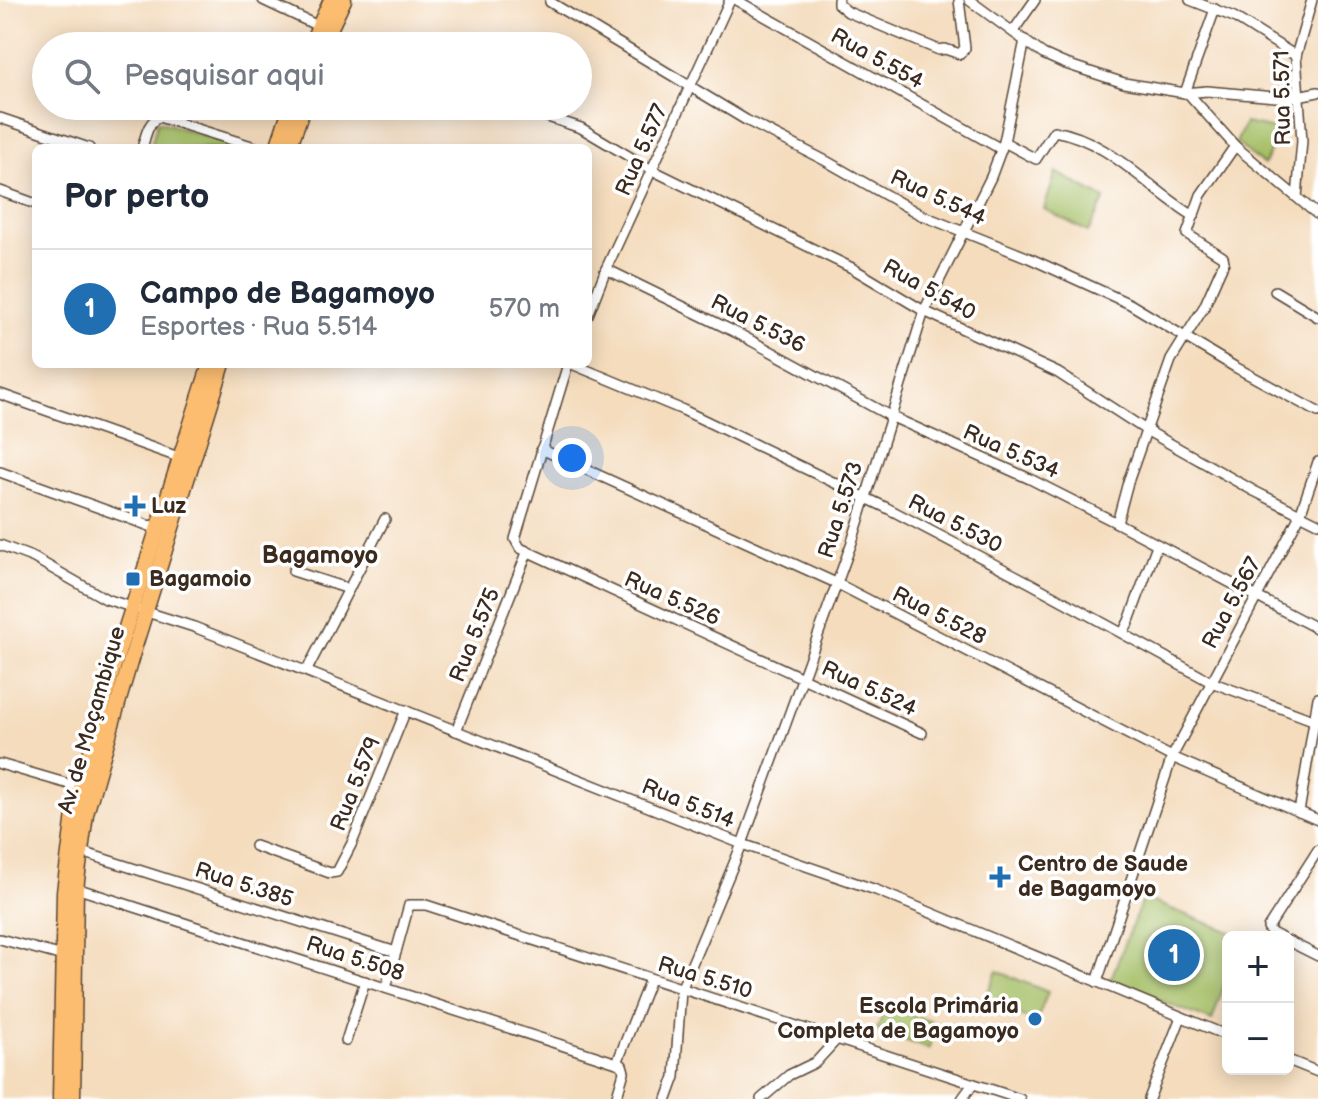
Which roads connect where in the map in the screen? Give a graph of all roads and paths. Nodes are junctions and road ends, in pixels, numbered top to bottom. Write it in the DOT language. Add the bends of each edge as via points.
graph roads {
  1 [pos="263,0"];
  2 [pos="331,0"];
  3 [pos="344,0"];
  4 [pos="733,0"];
  5 [pos="838,0"];
  6 [pos="959,0"];
  7 [pos="969,0"];
  8 [pos="1035,0"];
  9 [pos="1190,0"];
  10 [pos="1312,0"];
  11 [pos="550,2"];
  12 [pos="1215,9"];
  13 [pos="318,26"];
  14 [pos="1014,30"];
  15 [pos="316,32"];
  16 [pos="329,32"];
  17 [pos="1025,40"];
  18 [pos="1296,56"];
  19 [pos="690,86"];
  20 [pos="1318,92"];
  21 [pos="1186,93"];
  22 [pos="1300,97"];
  23 [pos="0,118"];
  24 [pos="152,120"];
  25 [pos="169,120"];
  26 [pos="286,120"];
  27 [pos="299,120"];
  28 [pos="557,120"];
  29 [pos="77,144"];
  30 [pos="143,144"];
  31 [pos="245,144"];
  32 [pos="278,144"];
  33 [pos="290,144"];
  34 [pos="1003,145"];
  35 [pos="1235,146"];
  36 [pos="652,170"];
  37 [pos="0,191"];
  38 [pos="1297,197"];
  39 [pos="32,203"];
  40 [pos="1318,215"];
  41 [pos="1194,216"];
  42 [pos="964,231"];
  43 [pos="606,269"];
  44 [pos="1275,291"];
  45 [pos="592,305"];
  46 [pos="924,311"];
  47 [pos="1318,317"];
  48 [pos="1186,337"];
  49 [pos="209,368"];
  50 [pos="222,368"];
  51 [pos="569,368"];
  52 [pos="580,368"];
  53 [pos="0,394"];
  54 [pos="1318,412"];
  55 [pos="890,416"];
  56 [pos="1146,430"];
  57 [pos="541,449"];
  58 [pos="181,458"];
  59 [pos="1318,462"];
  60 [pos="0,472"];
  61 [pos="864,499"];
  62 [pos="1300,515"];
  63 [pos="385,519"];
  64 [pos="1117,523"];
  65 [pos="1318,523"];
  66 [pos="158,529"];
  67 [pos="0,545"];
  68 [pos="1157,545"];
  69 [pos="527,553"];
  70 [pos="293,571"];
  71 [pos="836,583"];
  72 [pos="349,589"];
  73 [pos="1254,598"];
  74 [pos="139,611"];
  75 [pos="1318,629"];
  76 [pos="1123,633"];
  77 [pos="125,654"];
  78 [pos="307,670"];
  79 [pos="802,677"];
  80 [pos="1211,682"];
  81 [pos="1318,698"];
  82 [pos="406,710"];
  83 [pos="1316,721"];
  84 [pos="456,731"];
  85 [pos="922,733"];
  86 [pos="1172,757"];
  87 [pos="0,764"];
  88 [pos="79,787"];
  89 [pos="1299,812"];
  90 [pos="1318,820"];
  91 [pos="742,844"];
  92 [pos="255,846"];
  93 [pos="1318,850"];
  94 [pos="82,852"];
  95 [pos="76,888"];
  96 [pos="1270,931"];
  97 [pos="0,939"];
  98 [pos="1294,944"];
  99 [pos="396,952"];
  100 [pos="63,956"];
  101 [pos="1318,956"];
  102 [pos="650,979"];
  103 [pos="365,981"];
  104 [pos="1097,982"];
  105 [pos="386,988"];
  106 [pos="681,990"];
  107 [pos="1181,1017"];
  108 [pos="1222,1034"];
  109 [pos="838,1038"];
  110 [pos="346,1041"];
  111 [pos="1294,1062"];
  112 [pos="620,1064"];
  113 [pos="1318,1072"];
  114 [pos="973,1084"];
  115 [pos="60,1099"];
  116 [pos="73,1099"];
  117 [pos="616,1099"];
  118 [pos="667,1099"];
  119 [pos="761,1099"];
  120 [pos="962,1099"];
  121 [pos="1020,1099"];
  122 [pos="1149,1099"];
  1 -- 13 [label="street"];
  2 -- 13 [label="highway"];
  3 -- 16 [label="highway"];
  4 -- 19 [label="street, Rua 5.577"];
  4 -- 34 [label="street, Rua 5.554"];
  5 -- 6 [label="street" via="848,12 960,54 965,48"];
  7 -- 14 [label="street"];
  8 -- 14 [label="street"];
  9 -- 12 [label="street"];
  10 -- 18 [label="street, Rua 5.571"];
  11 -- 19 [label="street, Rua 5.544"];
  12 -- 18 [label="street"];
  12 -- 21 [label="street"];
  13 -- 15 [label="highway"];
  14 -- 17 [label="street"];
  17 -- 21 [label="street" via="1043,54 1084,70"];
  17 -- 34 [label="street, Rua 5.573"];
  18 -- 22 [label="street, Rua 5.571"];
  19 -- 36 [label="street, Rua 5.577"];
  19 -- 42 [label="street, Rua 5.544" via="921,215"];
  20 -- 22 [label="street"];
  21 -- 22 [label="street"];
  21 -- 35 [label="street"];
  22 -- 38 [label="street, Rua 5.571"];
  23 -- 29 [label="street"];
  24 -- 30 [label="street"];
  25 -- 31 [label="street"];
  26 -- 32 [label="highway"];
  27 -- 33 [label="highway"];
  28 -- 36 [label="street, Rua 5.540" via="581,128"];
  34 -- 41 [label="street, Rua 5.554" via="1036,159 1054,131 1077,137 1138,173"];
  34 -- 42 [label="street, Rua 5.573"];
  35 -- 38 [label="street"];
  35 -- 41 [label="street" via="1201,195"];
  36 -- 43 [label="street, Rua 5.577"];
  36 -- 46 [label="street, Rua 5.540" via="852,268"];
  37 -- 39 [label="street"];
  38 -- 40 [label="street"];
  41 -- 48 [label="street" via="1188,235 1225,260"];
  42 -- 46 [label="street, Rua 5.573"];
  42 -- 48 [label="street, Rua 5.544" via="1090,284"];
  43 -- 45 [label="street, Rua 5.577"];
  43 -- 55 [label="street, Rua 5.536"];
  44 -- 47 [label="street"];
  46 -- 55 [label="street, Rua 5.573"];
  46 -- 56 [label="street, Rua 5.540" via="1058,373"];
  48 -- 54 [label="street, Rua 5.544"];
  48 -- 56 [label="street" via="1171,360"];
  49 -- 58 [label="highway, Av. de Moçambique"];
  50 -- 74 [label="highway, Av. de Moçambique"];
  51 -- 57 [label="street"];
  52 -- 61 [label="street, Rua 5.530" via="683,410"];
  53 -- 58 [label="street"];
  55 -- 61 [label="street, Rua 5.573"];
  55 -- 64 [label="street, Rua 5.534"];
  56 -- 62 [label="street, Rua 5.540"];
  56 -- 64 [label="street"];
  57 -- 69 [label="street" via="515,539"];
  57 -- 71 [label="street, Rua 5.528"];
  58 -- 66 [label="highway, Av. de Moçambique"];
  59 -- 62 [label="street, Rua 5.567"];
  60 -- 66 [label="street"];
  61 -- 71 [label="street, Rua 5.573"];
  61 -- 76 [label="street, Rua 5.530"];
  62 -- 65 [label="street, Rua 5.540"];
  62 -- 73 [label="street, Rua 5.567"];
  63 -- 72 [label="street"];
  64 -- 68 [label="street, Rua 5.534"];
  66 -- 74 [label="highway, Av. de Moçambique"];
  67 -- 74 [label="street, Rua 5.514"];
  68 -- 73 [label="street, Rua 5.534"];
  68 -- 76 [label="street"];
  69 -- 79 [label="street, Rua 5.526"];
  69 -- 84 [label="street, Rua 5.575"];
  70 -- 72 [label="street"];
  71 -- 79 [label="street, Rua 5.573"];
  71 -- 86 [label="street, Rua 5.528"];
  72 -- 78 [label="street"];
  73 -- 75 [label="street, Rua 5.534"];
  73 -- 80 [label="street, Rua 5.567"];
  74 -- 77 [label="highway, Av. de Moçambique"];
  74 -- 78 [label="street, Rua 5.514"];
  76 -- 80 [label="street, Rua 5.530"];
  77 -- 88 [label="highway, Av. de Moçambique" via="114,665"];
  77 -- 94 [label="highway, Av. de Moçambique"];
  78 -- 82 [label="street, Rua 5.514"];
  79 -- 85 [label="street, Rua 5.524"];
  79 -- 91 [label="street, Rua 5.573"];
  80 -- 83 [label="street, Rua 5.530"];
  80 -- 86 [label="street, Rua 5.567"];
  81 -- 83 [label="street"];
  82 -- 84 [label="street, Rua 5.514"];
  82 -- 92 [label="street, Rua 5.579" via="337,872"];
  83 -- 89 [label="street"];
  84 -- 91 [label="street, Rua 5.514"];
  86 -- 89 [label="street, Rua 5.528"];
  86 -- 104 [label="street, Rua 5.567"];
  87 -- 88 [label="street"];
  88 -- 100 [label="highway, Av. de Moçambique" via="64,892"];
  89 -- 90 [label="street, Rua 5.528"];
  91 -- 104 [label="street, Rua 5.514" via="876,890"];
  91 -- 106 [label="street, Rua 5.573"];
  93 -- 96 [label="street"];
  94 -- 95 [label="highway, Av. de Moçambique"];
  94 -- 99 [label="street, Rua 5.385"];
  95 -- 103 [label="street, Rua 5.508"];
  95 -- 116 [label="highway, Av. de Moçambique"];
  97 -- 100 [label="street"];
  98 -- 101 [label="street"];
  99 -- 102 [label="street, Rua 5.510" via="409,905 426,905"];
  99 -- 105 [label="street"];
  100 -- 115 [label="highway, Av. de Moçambique"];
  102 -- 106 [label="street, Rua 5.510"];
  102 -- 112 [label="street"];
  103 -- 105 [label="street, Rua 5.508"];
  103 -- 110 [label="street"];
  104 -- 107 [label="street, Rua 5.514"];
  105 -- 112 [label="street, Rua 5.508"];
  106 -- 109 [label="street, Rua 5.510"];
  106 -- 118 [label="street, Rua 5.573" via="675,1077"];
  107 -- 108 [label="street, Rua 5.514"];
  107 -- 122 [label="street"];
  109 -- 114 [label="street, Rua 5.510"];
  109 -- 119 [label="street" via="816,1062 789,1075"];
  111 -- 113 [label="street"];
  112 -- 117 [label="street" via="624,1072"];
  114 -- 120 [label="street"];
  114 -- 121 [label="street, Rua 5.510"];
}
